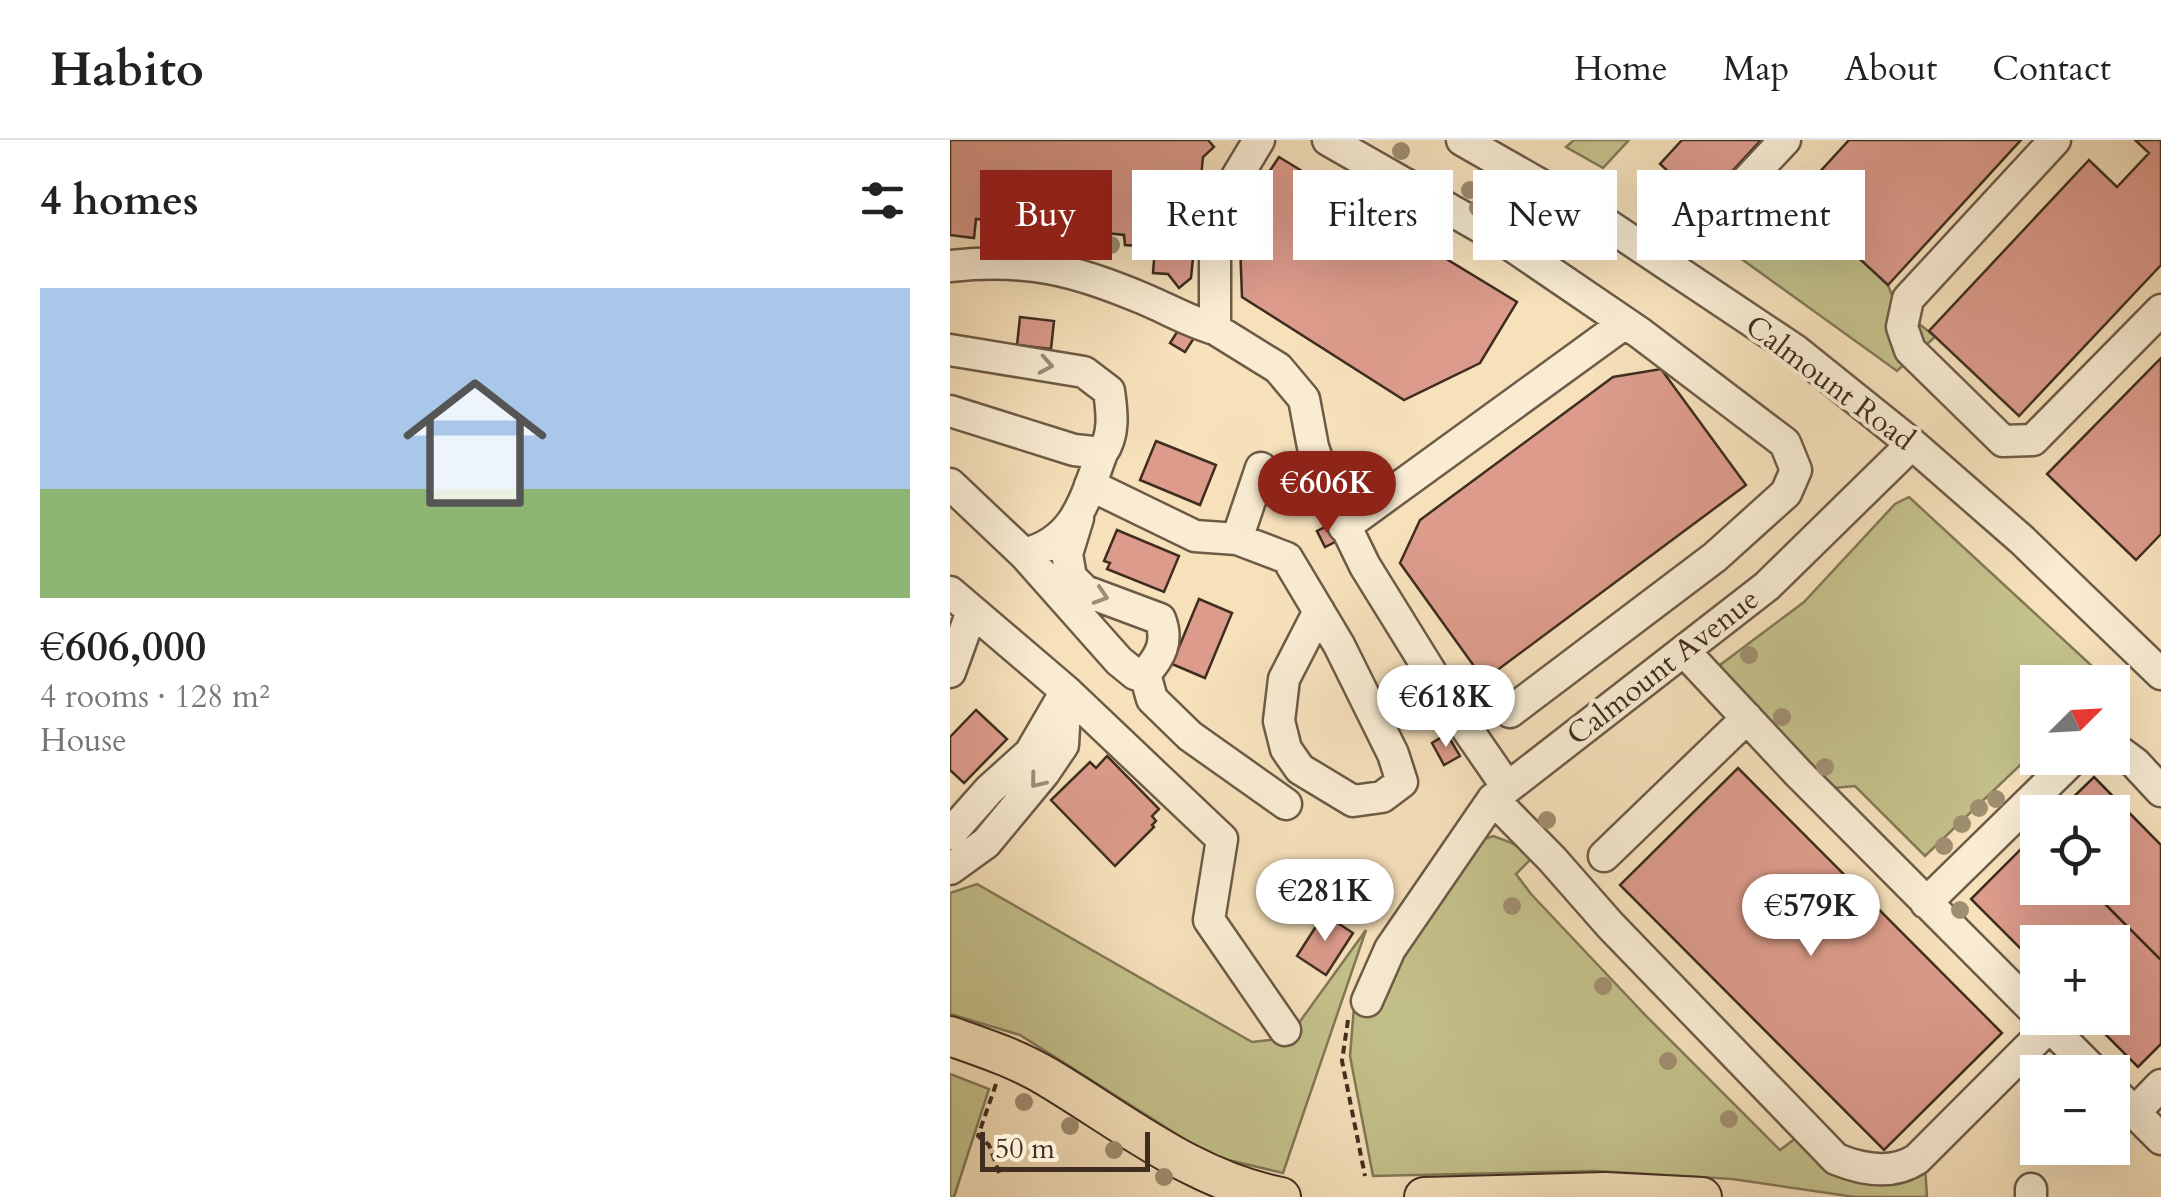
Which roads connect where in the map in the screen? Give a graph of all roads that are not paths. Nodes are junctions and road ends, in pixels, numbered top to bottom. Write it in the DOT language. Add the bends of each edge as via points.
graph roads {
  1 [pos="1259,140"];
  2 [pos="1328,140"];
  3 [pos="1462,140"];
  4 [pos="1785,140"];
  5 [pos="2055,140"];
  6 [pos="1757,170"];
  7 [pos="950,266"];
  8 [pos="2161,310"];
  9 [pos="1626,323"];
  10 [pos="1215,328"];
  11 [pos="950,350"];
  12 [pos="950,411"];
  13 [pos="1912,444"];
  14 [pos="1102,452"];
  15 [pos="1261,468"];
  16 [pos="950,484"];
  17 [pos="1090,486"];
  18 [pos="1078,518"];
  19 [pos="1344,527"];
  20 [pos="1237,539"];
  21 [pos="1024,554"];
  22 [pos="958,609"];
  23 [pos="1319,611"];
  24 [pos="1686,652"];
  25 [pos="950,672"];
  26 [pos="1144,674"];
  27 [pos="2161,674"];
  28 [pos="1066,691"];
  29 [pos="1510,712"];
  30 [pos="1747,718"];
  31 [pos="2130,759"];
  32 [pos="2057,775"];
  33 [pos="2161,792"];
  34 [pos="1500,793"];
  35 [pos="1286,804"];
  36 [pos="950,834"];
  37 [pos="1604,856"];
  38 [pos="950,870"];
  39 [pos="1926,903"];
  40 [pos="2020,996"];
  41 [pos="1367,1001"];
  42 [pos="1285,1030"];
  43 [pos="2029,1035"];
  44 [pos="2059,1035"];
  45 [pos="950,1036"];
  46 [pos="2078,1055"];
  47 [pos="2161,1085"];
  48 [pos="2130,1108"];
  49 [pos="2134,1112"];
  50 [pos="2161,1139"];
  51 [pos="1281,1197"];
  52 [pos="1424,1197"];
  53 [pos="1702,1197"];
  1 -- 10 [label="street" via="1216,224"];
  2 -- 9 [label="street" via="1506,241"];
  3 -- 13 [label="street, Calmount Road" via="1590,213 1780,340"];
  4 -- 6 [label="street"];
  5 -- 8 [label="street" via="1908,299 1902,327 1910,350 2003,441 2033,440"];
  7 -- 10 [label="street" via="1045,265 1103,281"];
  9 -- 19 [label="street"];
  9 -- 29 [label="street" via="1786,443 1796,470 1786,493 1715,557"];
  10 -- 19 [label="street" via="1278,368 1304,399 1313,447"];
  11 -- 14 [label="street, one-way" via="1084,372 1110,391 1109,443"];
  12 -- 14 [label="street" via="1074,450"];
  13 -- 24 [label="street, Calmount Avenue" via="1766,586"];
  13 -- 27 [label="street, Calmount Road"];
  14 -- 17 [label="street"];
  15 -- 20 [label="street"];
  16 -- 21 [label="street"];
  17 -- 18 [label="street"];
  17 -- 20 [label="street" via="1195,536"];
  18 -- 21 [label="street"];
  18 -- 26 [label="street, one-way" via="1067,554 1071,577 1085,590 1160,619 1165,633 1159,657"];
  19 -- 34 [label="street"];
  20 -- 23 [label="street" via="1287,558"];
  21 -- 26 [label="street" via="1119,661"];
  22 -- 25 [label="street"];
  22 -- 28 [label="street"];
  23 -- 23 [label="street" via="1394,754 1402,782 1382,797 1353,802 1300,769 1286,749 1279,720 1284,679"];
  24 -- 30 [label="street"];
  24 -- 34 [label="street, Calmount Avenue"];
  26 -- 35 [label="street" via="1152,699 1190,736"];
  28 -- 36 [label="street" via="1030,753"];
  28 -- 38 [label="street, one-way" via="1062,745 1054,759 986,843"];
  28 -- 42 [label="street" via="1222,838 1209,920"];
  30 -- 37 [label="street"];
  30 -- 39 [label="street"];
  31 -- 33 [label="street"];
  32 -- 39 [label="street"];
  34 -- 41 [label="street, Calmount Avenue" via="1390,949"];
  34 -- 43 [label="street" via="1610,925 1836,1159 1901,1170"];
  39 -- 40 [label="street"];
  44 -- 46 [label="street"];
  45 -- 51 [label="main road" via="1046,1076 1201,1171"];
  47 -- 49 [label="street"];
  48 -- 49 [label="street"];
  49 -- 50 [label="street"];
  52 -- 53 [label="main road"];
}
